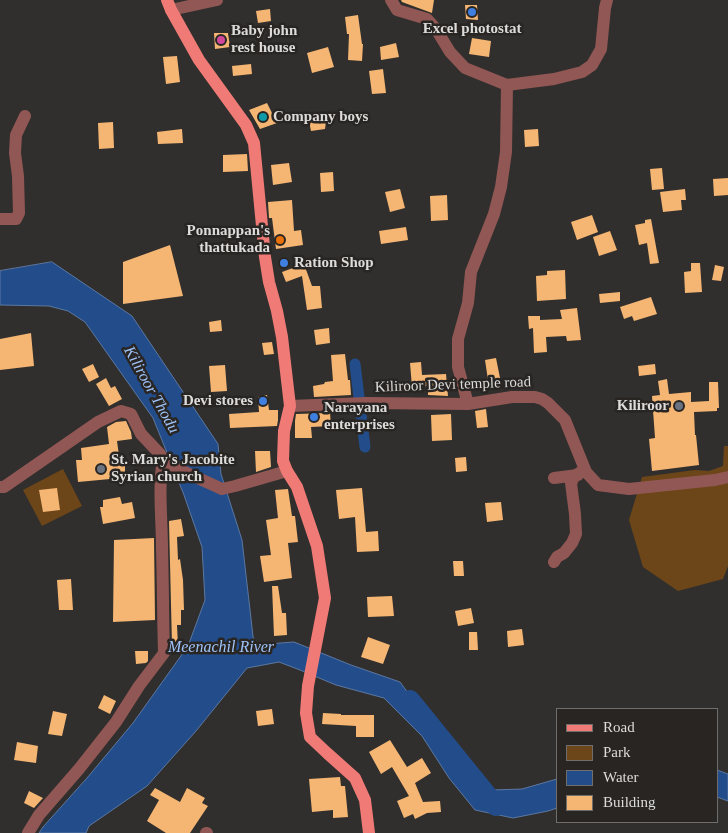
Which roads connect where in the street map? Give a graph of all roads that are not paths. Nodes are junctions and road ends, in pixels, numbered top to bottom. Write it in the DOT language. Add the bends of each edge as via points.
graph roads {
  1 [pos="217,0"];
  2 [pos="391,0"];
  3 [pos="607,0"];
  4 [pos="169,5"];
  5 [pos="507,85"];
  6 [pos="25,116"];
  7 [pos="0,219"];
  8 [pos="468,404"];
  9 [pos="290,406"];
  10 [pos="166,460"];
  11 [pos="583,464"];
  12 [pos="288,471"];
  13 [pos="574,476"];
  14 [pos="728,477"];
  15 [pos="554,478"];
  16 [pos="0,487"];
  17 [pos="554,562"];
  18 [pos="28,833"];
  19 [pos="369,833"];
  1 -- 4 [label="street"];
  2 -- 5 [label="street" via="397,10 427,19 465,68"];
  3 -- 5 [label="street" via="601,49 592,65 582,72"];
  4 -- 9 [label="main road" via="199,60 246,125 254,143 268,282 282,337"];
  5 -- 8 [label="street" via="502,187 471,272 468,303 458,339 458,367"];
  6 -- 7 [label="street" via="16,135 19,213 16,219"];
  8 -- 9 [label="street, Kiliroor Devi temple road"];
  8 -- 11 [label="street, Kiliroor Devi temple road" via="512,397 542,399 565,420"];
  9 -- 12 [label="main road" via="284,431 283,460"];
  10 -- 12 [label="street" via="178,469 222,488"];
  10 -- 16 [label="street" via="141,434 131,414 121,412 98,422"];
  10 -- 18 [label="street" via="162,468 161,494 164,653 116,722 39,815"];
  11 -- 13 [label="street" via="578,475"];
  11 -- 14 [label="street, Kiliroor Devi temple road" via="598,485 629,489"];
  12 -- 19 [label="main road" via="317,546 325,598 308,686 306,713 310,737 355,778 365,800"];
  13 -- 15 [label="street"];
  13 -- 17 [label="street" via="571,483 576,534"];
}
